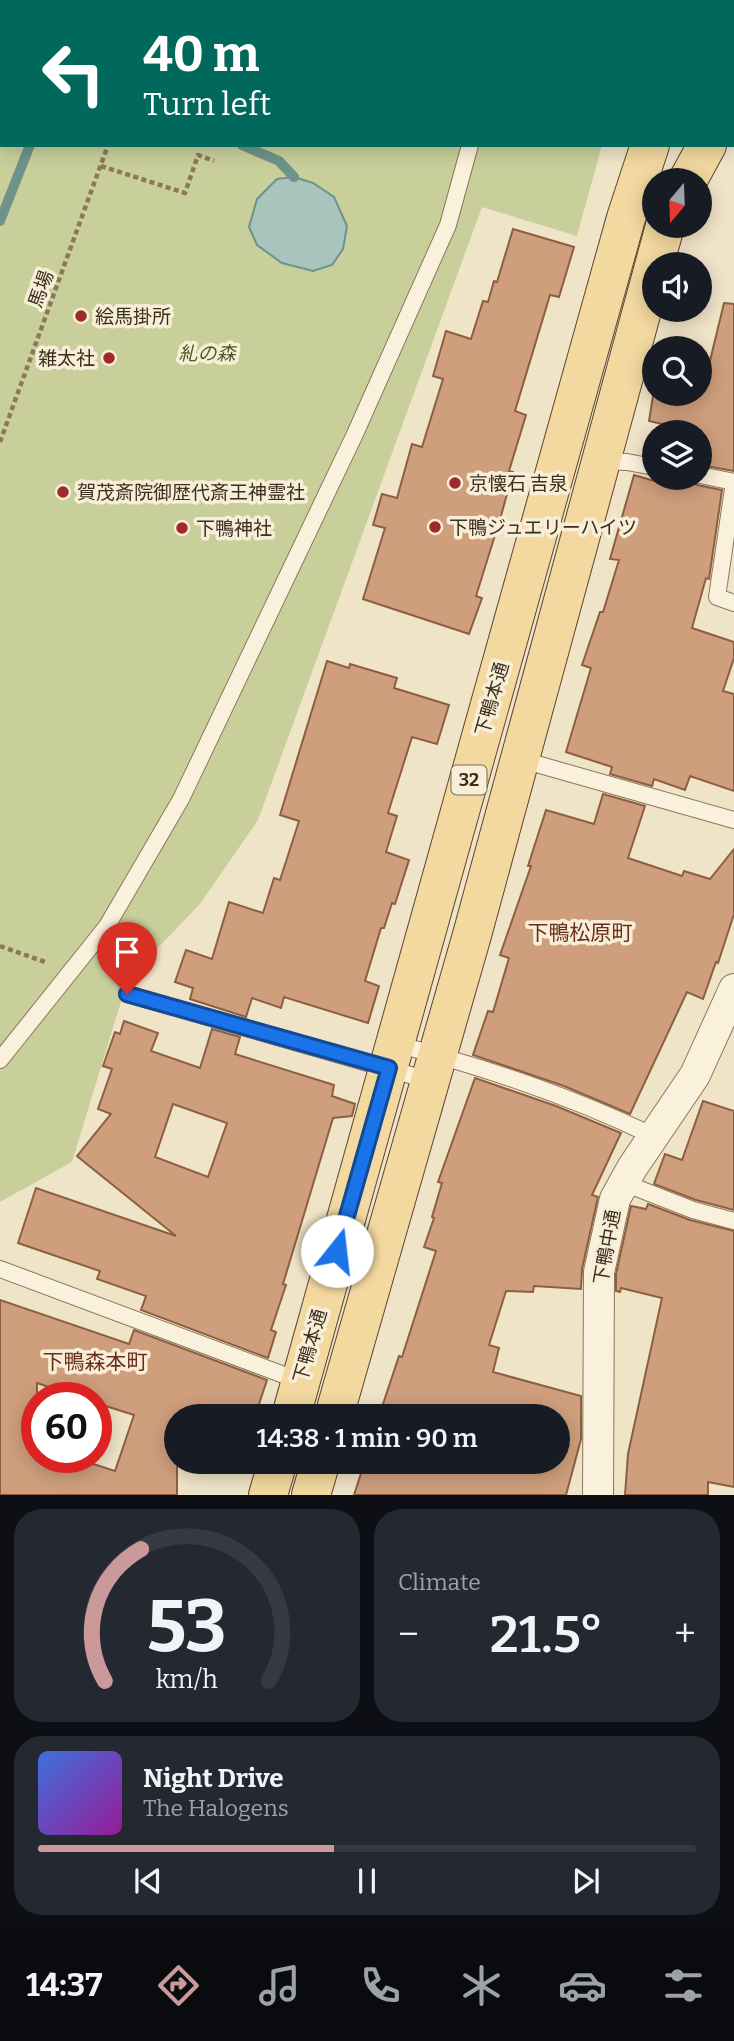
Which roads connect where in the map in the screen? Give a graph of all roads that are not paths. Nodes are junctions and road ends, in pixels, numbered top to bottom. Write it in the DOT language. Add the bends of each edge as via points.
graph roads {
  1 [pos="469,147"];
  2 [pos="649,147"];
  3 [pos="706,147"];
  4 [pos="695,168"];
  5 [pos="662,238"];
  6 [pos="600,461"];
  7 [pos="642,465"];
  8 [pos="712,477"];
  9 [pos="734,603"];
  10 [pos="519,759"];
  11 [pos="734,820"];
  12 [pos="734,989"];
  13 [pos="127,994"];
  14 [pos="392,1056"];
  15 [pos="0,1060"];
  16 [pos="434,1068"];
  17 [pos="655,1137"];
  18 [pos="624,1183"];
  19 [pos="734,1221"];
  20 [pos="0,1269"];
  21 [pos="296,1399"];
  22 [pos="337,1404"];
  23 [pos="274,1474"];
  24 [pos="317,1474"];
  25 [pos="268,1495"];
  26 [pos="311,1495"];
  27 [pos="598,1495"];
  1 -- 15 [label="lane" via="448,225 421,287 181,799 107,926"];
  2 -- 14 [label="main road, 下鴨本通 / 32"];
  3 -- 4 [label="main road"];
  5 -- 6 [label="main road, 32"];
  6 -- 7 [label="lane"];
  6 -- 10 [label="main road, 32"];
  8 -- 9 [label="lane" via="734,482 718,597"];
  10 -- 11 [label="lane"];
  10 -- 16 [label="main road, 32"];
  12 -- 17 [label="street, 下鴨中通" via="695,1075"];
  13 -- 14 [label="lane"];
  14 -- 16 [label="lane"];
  14 -- 16 [label="lane"];
  14 -- 21 [label="main road, 下鴨本通 / 32"];
  16 -- 17 [label="lane" via="554,1095"];
  16 -- 22 [label="main road, 32"];
  17 -- 18 [label="street, 下鴨中通"];
  18 -- 19 [label="lane"];
  18 -- 27 [label="street, 下鴨中通" via="615,1199 599,1272"];
  20 -- 21 [label="lane"];
  23 -- 25 [label="main road"];
  24 -- 26 [label="main road"];
}
